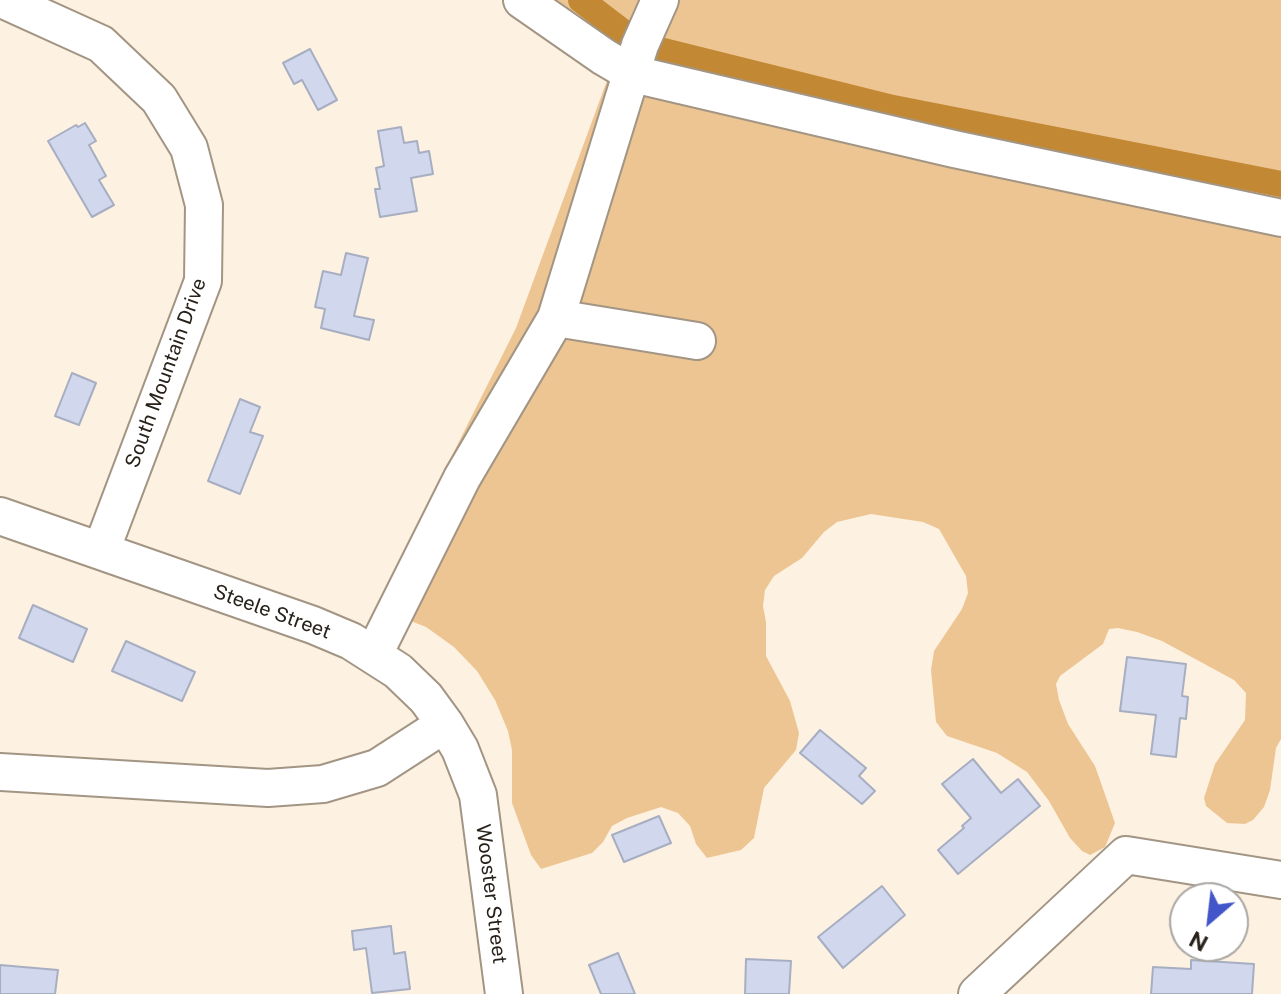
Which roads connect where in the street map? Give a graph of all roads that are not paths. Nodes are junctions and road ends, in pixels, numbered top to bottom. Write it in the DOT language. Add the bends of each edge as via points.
graph roads {
  1 [pos="4,0"];
  2 [pos="522,0"];
  3 [pos="660,0"];
  4 [pos="633,74"];
  5 [pos="1281,218"];
  6 [pos="556,318"];
  7 [pos="697,341"];
  8 [pos="0,516"];
  9 [pos="101,551"];
  10 [pos="374,654"];
  11 [pos="445,724"];
  12 [pos="0,772"];
  13 [pos="478,795"];
  14 [pos="1281,880"];
  15 [pos="504,994"];
  16 [pos="977,994"];
  1 -- 9 [label="street, South Mountain Drive" via="101,44 159,99 189,148 204,205 203,281"];
  2 -- 4 [label="street"];
  3 -- 4 [label="street"];
  4 -- 5 [label="street"];
  4 -- 6 [label="street"];
  6 -- 7 [label="street"];
  6 -- 10 [label="street" via="462,478"];
  8 -- 9 [label="street, Steele Street"];
  9 -- 10 [label="street, Steele Street" via="313,625"];
  10 -- 11 [label="street, Steele Street" via="426,698"];
  11 -- 12 [label="street" via="377,768 323,784 268,788"];
  11 -- 13 [label="street, Steele Street"];
  13 -- 15 [label="street, Wooster Street"];
  14 -- 16 [label="street" via="1126,855"];
}
